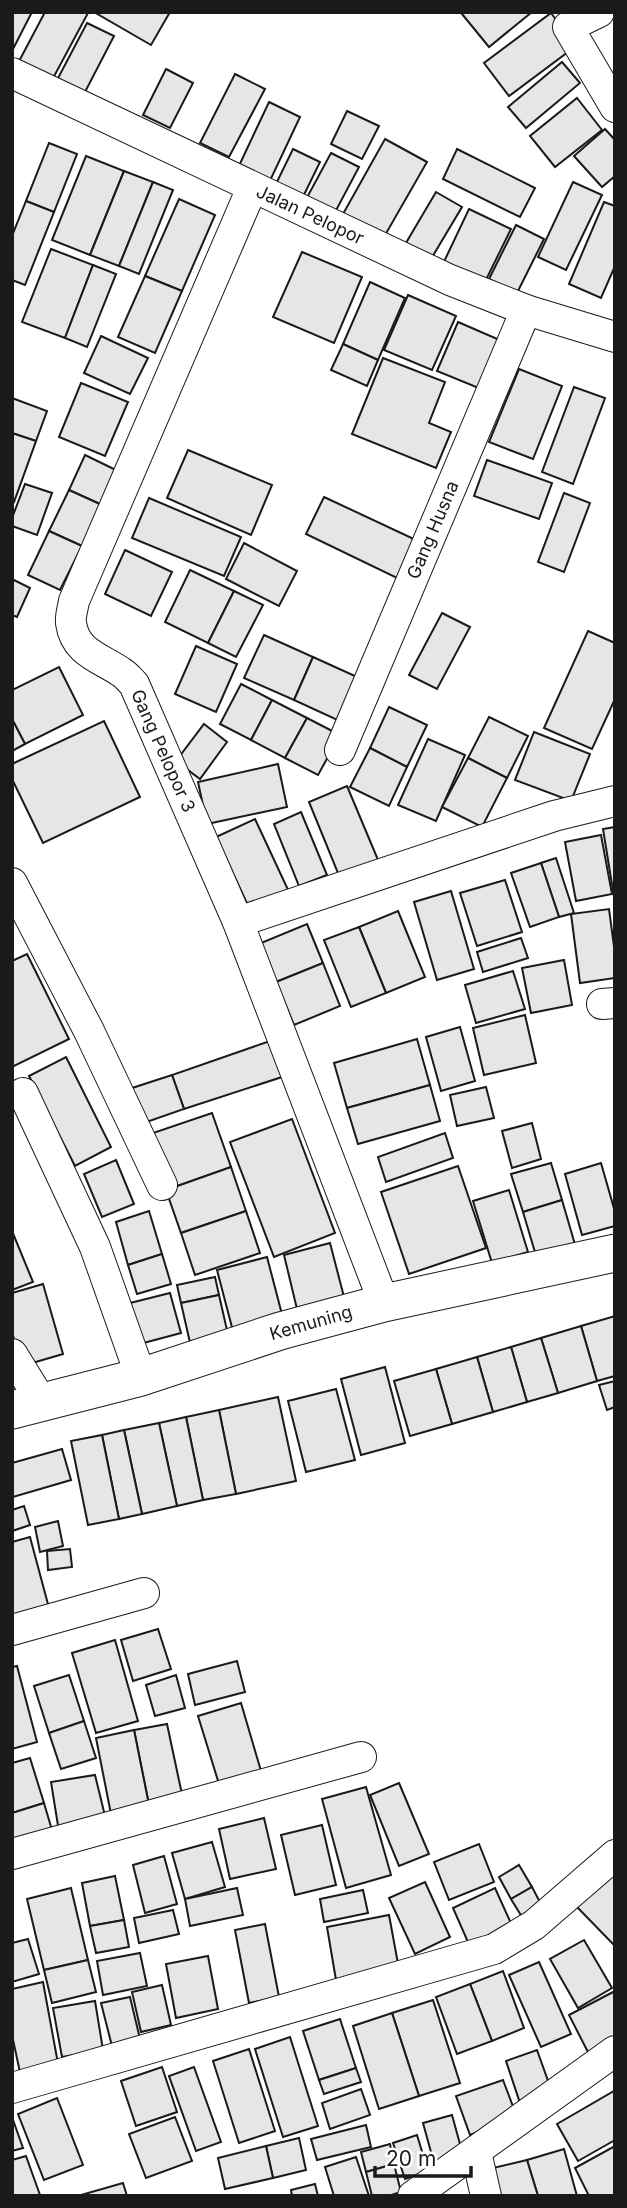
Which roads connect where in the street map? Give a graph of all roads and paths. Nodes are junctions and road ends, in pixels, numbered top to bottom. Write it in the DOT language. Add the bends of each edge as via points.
graph roads {
  1 [pos="599,12"];
  2 [pos="564,20"];
  3 [pos="12,73"];
  4 [pos="615,107"];
  5 [pos="253,188"];
  6 [pos="526,310"];
  7 [pos="615,337"];
  8 [pos="340,750"];
  9 [pos="615,801"];
  10 [pos="12,883"];
  11 [pos="238,922"];
  12 [pos="23,1093"];
  13 [pos="162,1185"];
  14 [pos="615,1253"];
  15 [pos="383,1303"];
  16 [pos="12,1354"];
  17 [pos="141,1377"];
  18 [pos="27,1406"];
  19 [pos="144,1594"];
  20 [pos="12,1630"];
  21 [pos="361,1757"];
  22 [pos="12,1854"];
  23 [pos="615,1855"];
  24 [pos="612,2058"];
  25 [pos="12,2088"];
  26 [pos="476,2152"];
  27 [pos="413,2196"];
  28 [pos="486,2196"];
  1 -- 2 [label="street"];
  2 -- 4 [label="street"];
  3 -- 5 [label="street, Jalan Pelopor"];
  5 -- 6 [label="street, Jalan Pelopor" via="450,280"];
  5 -- 11 [label="street, Gang Pelopor 3" via="74,601 70,621 85,651 134,684"];
  6 -- 7 [label="street, Jalan Pelopor"];
  6 -- 8 [label="street, Gang Husna"];
  9 -- 11 [label="street" via="554,816"];
  10 -- 13 [label="street"];
  11 -- 15 [label="street, Gang Pelopor 3"];
  12 -- 17 [label="street" via="95,1247"];
  14 -- 15 [label="street, Kemuning"];
  15 -- 17 [label="street, Kemuning"];
  16 -- 18 [label="street"];
  17 -- 18 [label="street, Kemuning"];
  19 -- 20 [label="street"];
  21 -- 22 [label="street"];
  23 -- 25 [label="street" via="534,1925 494,1949"];
  24 -- 26 [label="street"];
  26 -- 27 [label="street"];
  26 -- 28 [label="street"];
}
